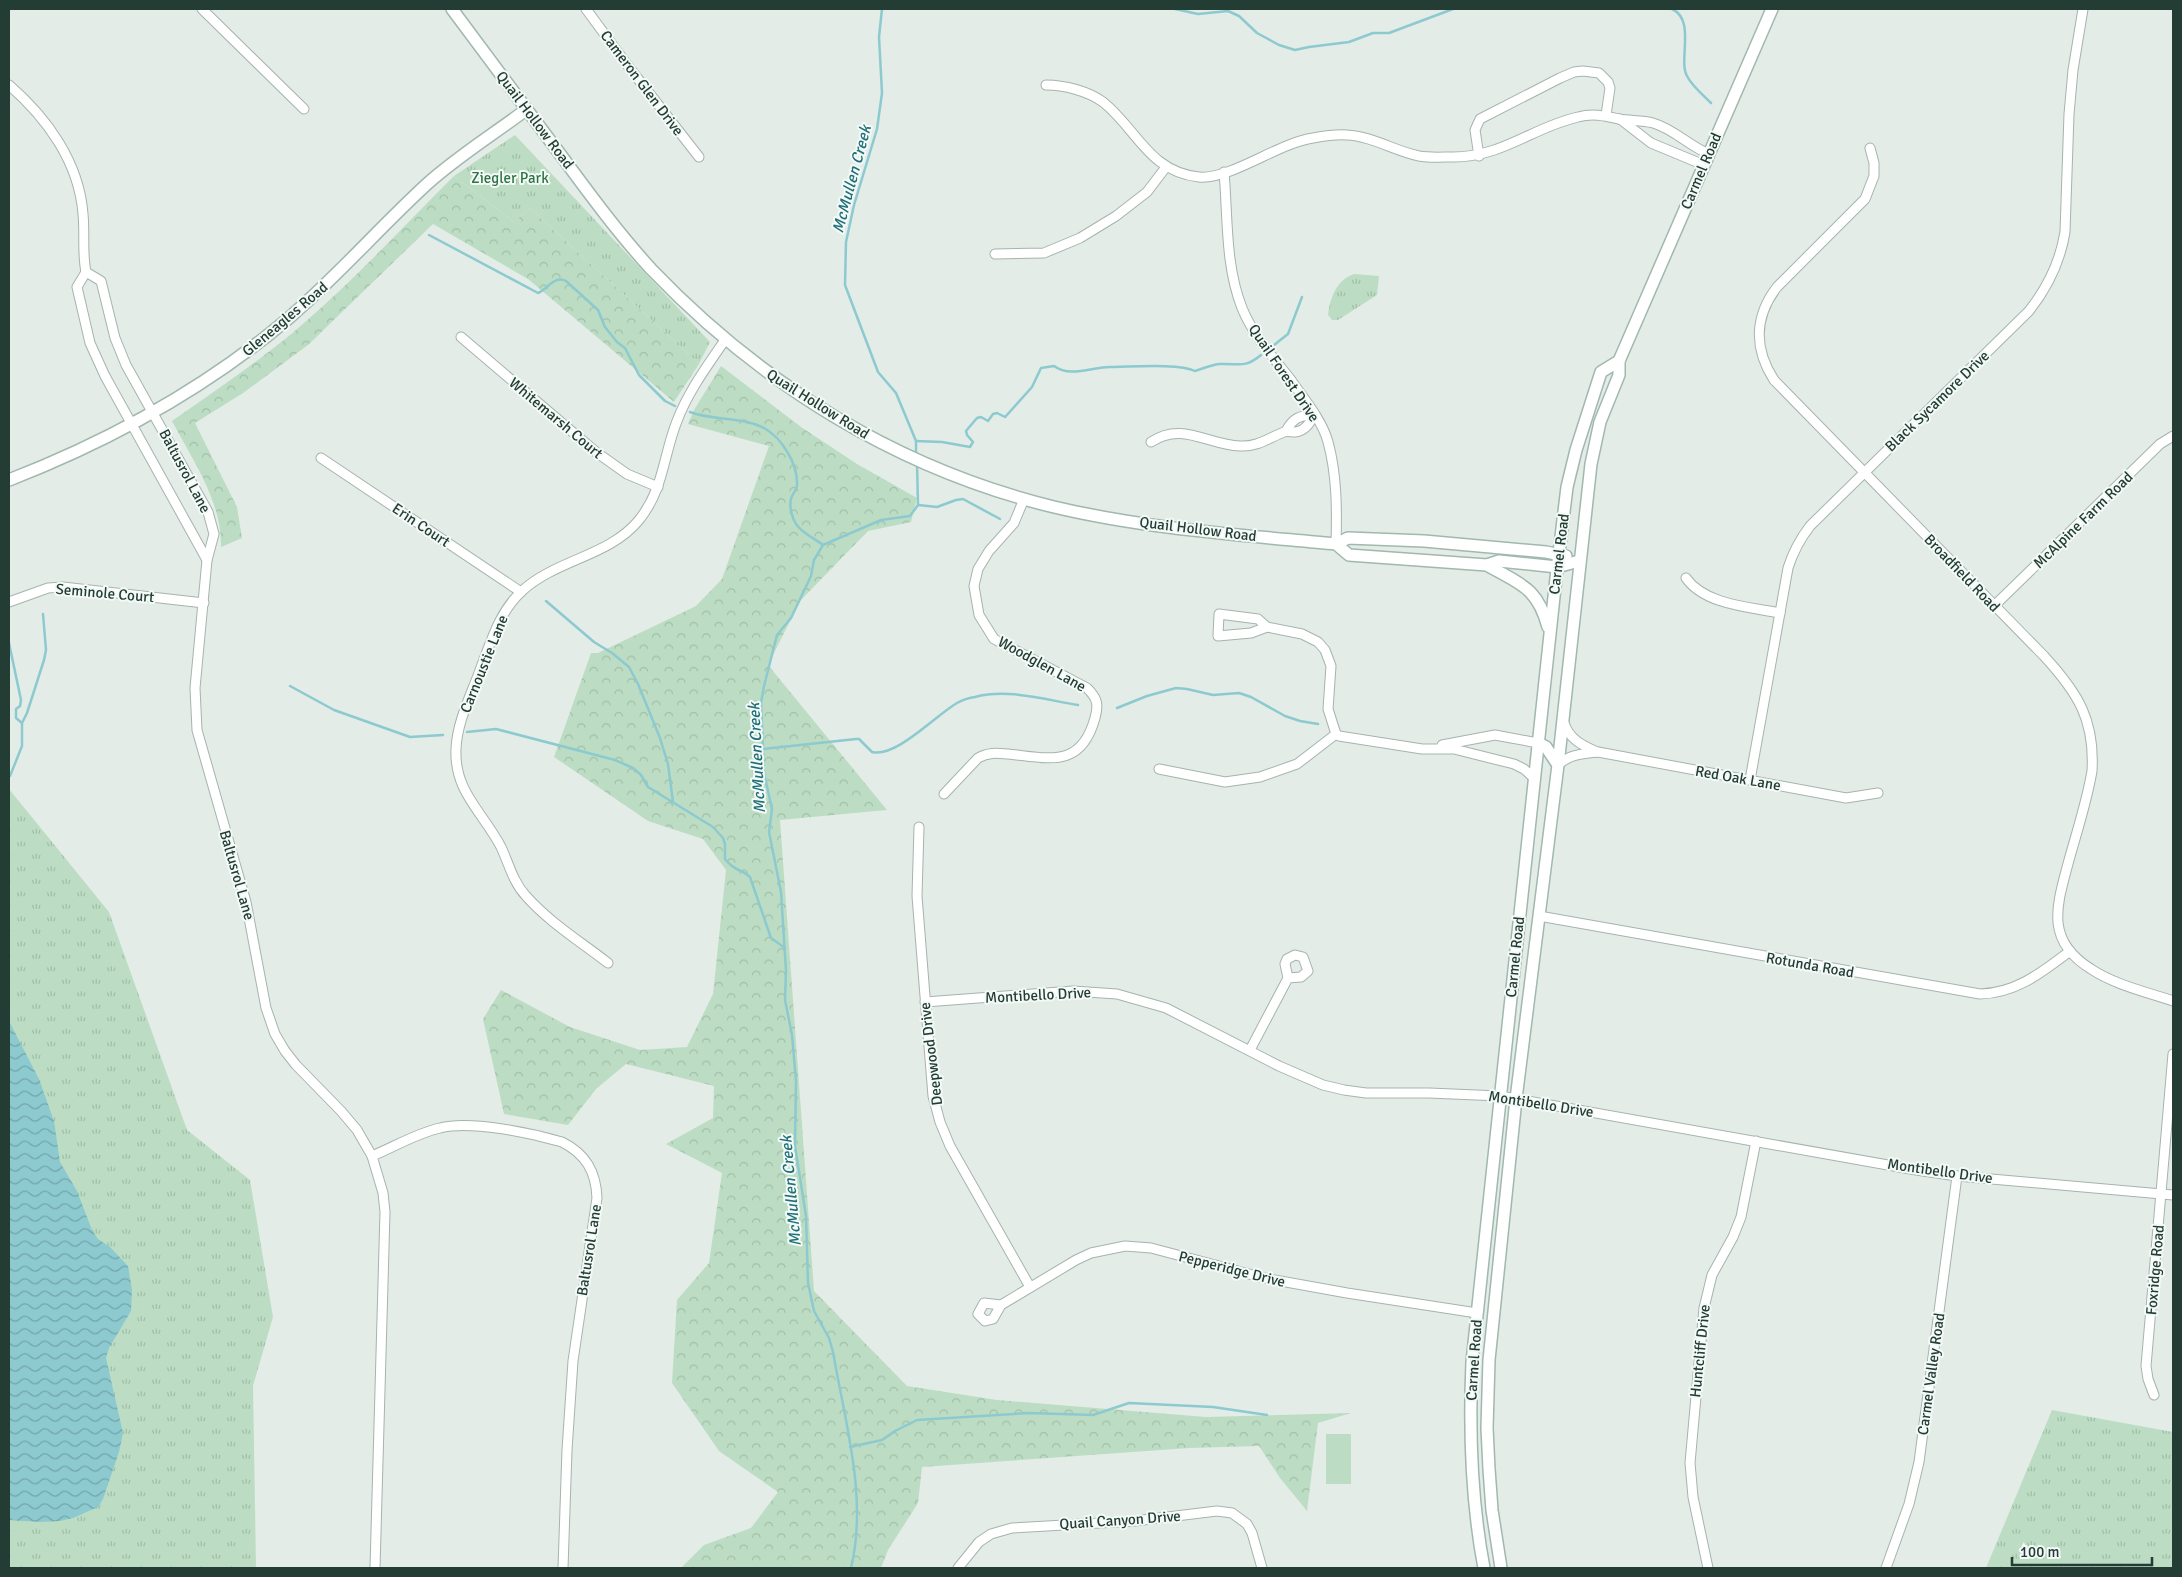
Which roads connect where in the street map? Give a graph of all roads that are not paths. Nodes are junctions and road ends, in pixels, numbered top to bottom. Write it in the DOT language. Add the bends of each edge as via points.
graph roads {
  1 [pos="202,9"];
  2 [pos="452,9"];
  3 [pos="586,9"];
  4 [pos="1772,9"];
  5 [pos="2083,9"];
  6 [pos="9,85"];
  7 [pos="1046,85"];
  8 [pos="304,109"];
  9 [pos="527,109"];
  10 [pos="1606,115"];
  11 [pos="1619,119"];
  12 [pos="1870,148"];
  13 [pos="1479,156"];
  14 [pos="699,157"];
  15 [pos="1706,159"];
  16 [pos="1166,167"];
  17 [pos="1224,172"];
  18 [pos="995,254"];
  19 [pos="86,272"];
  20 [pos="461,337"];
  21 [pos="725,340"];
  22 [pos="1619,361"];
  23 [pos="152,412"];
  24 [pos="1314,415"];
  25 [pos="132,423"];
  26 [pos="2173,436"];
  27 [pos="1151,442"];
  28 [pos="321,458"];
  29 [pos="1864,473"];
  30 [pos="9,480"];
  31 [pos="658,487"];
  32 [pos="1024,499"];
  33 [pos="1336,544"];
  34 [pos="1559,554"];
  35 [pos="207,560"];
  36 [pos="1579,561"];
  37 [pos="1487,565"];
  38 [pos="1557,567"];
  39 [pos="1686,578"];
  40 [pos="520,592"];
  41 [pos="9,602"];
  42 [pos="204,603"];
  43 [pos="1994,606"];
  44 [pos="1780,613"];
  45 [pos="1267,627"];
  46 [pos="1550,633"];
  47 [pos="1563,720"];
  48 [pos="1336,734"];
  49 [pos="1538,743"];
  50 [pos="1422,749"];
  51 [pos="1598,752"];
  52 [pos="1558,765"];
  53 [pos="1158,769"];
  54 [pos="1534,778"];
  55 [pos="1750,780"];
  56 [pos="1878,793"];
  57 [pos="944,794"];
  58 [pos="919,827"];
  59 [pos="1539,916"];
  60 [pos="2070,951"];
  61 [pos="608,963"];
  62 [pos="1288,978"];
  63 [pos="2173,1001"];
  64 [pos="925,1002"];
  65 [pos="1250,1050"];
  66 [pos="2173,1054"];
  67 [pos="1500,1096"];
  68 [pos="1516,1099"];
  69 [pos="1756,1141"];
  70 [pos="372,1156"];
  71 [pos="1957,1176"];
  72 [pos="2162,1194"];
  73 [pos="2173,1195"];
  74 [pos="1030,1287"];
  75 [pos="1001,1305"];
  76 [pos="1477,1313"];
  77 [pos="2154,1395"];
  78 [pos="375,1568"];
  79 [pos="563,1568"];
  80 [pos="958,1568"];
  81 [pos="1262,1568"];
  82 [pos="1484,1568"];
  83 [pos="1501,1568"];
  84 [pos="1708,1568"];
  85 [pos="1886,1568"];
  1 -- 8 [label="street"];
  2 -- 9 [label="main road, Quail Hollow Road"];
  3 -- 14 [label="street, Cameron Glen Drive"];
  4 -- 15 [label="main road, Carmel Road"];
  5 -- 29 [label="street, Black Sycamore Drive" via="2068,114 2065,232 2053,275 2029,311"];
  6 -- 19 [label="street" via="38,112 71,166 82,207"];
  7 -- 16 [label="street" via="1059,85 1103,102 1147,151"];
  9 -- 21 [label="main road, Quail Hollow Road" via="630,244"];
  9 -- 23 [label="main road, Gleneagles Road" via="428,183 332,279 276,329 200,384"];
  10 -- 11 [label="street"];
  10 -- 13 [label="street" via="1578,117 1558,123"];
  10 -- 13 [label="street" via="1608,82 1599,74 1574,72 1480,119 1475,130"];
  11 -- 15 [label="street" via="1651,143"];
  11 -- 15 [label="street" via="1640,120 1664,127 1700,150"];
  12 -- 29 [label="street, Broadfield Road" via="1874,176 1865,199 1777,287 1763,310 1758,336 1762,360 1774,380"];
  13 -- 17 [label="street" via="1418,156 1339,135 1288,144"];
  15 -- 22 [label="main road, Carmel Road"];
  16 -- 17 [label="street" via="1199,177"];
  16 -- 18 [label="street" via="1147,192 1080,238 1044,253"];
  17 -- 24 [label="street, Quail Forest Drive" via="1230,262 1242,307 1264,346"];
  19 -- 23 [label="street, Baltusrol Lane" via="101,281 115,338"];
  19 -- 25 [label="street, Baltusrol Lane" via="77,287 90,343"];
  20 -- 31 [label="street, Whitemarsh Court" via="608,462"];
  21 -- 31 [label="street, Carnoustie Lane" via="702,372 682,409"];
  21 -- 32 [label="main road, Quail Hollow Road" via="850,427 927,465"];
  22 -- 34 [label="main road, Carmel Road" via="1601,372 1588,410 1567,487"];
  22 -- 36 [label="main road, Carmel Road" via="1618,375 1600,422 1591,464"];
  23 -- 25 [label="main road, Gleneagles Road"];
  23 -- 35 [label="street, Baltusrol Lane" via="208,512 214,534"];
  24 -- 27 [label="street" via="1308,426 1297,432 1286,432 1254,446 1229,445 1179,432"];
  24 -- 33 [label="street, Quail Forest Drive" via="1328,441 1335,482"];
  25 -- 30 [label="main road, Gleneagles Road" via="66,457"];
  25 -- 35 [label="street, Baltusrol Lane"];
  26 -- 43 [label="street, McAlpine Farm Road" via="2160,444"];
  28 -- 40 [label="street, Erin Court"];
  29 -- 43 [label="street, Broadfield Road"];
  29 -- 44 [label="street, Black Sycamore Drive" via="1802,537 1788,568"];
  31 -- 40 [label="street, Carnoustie Lane" via="648,508 629,530 546,574"];
  32 -- 33 [label="main road, Quail Hollow Road" via="1166,526"];
  32 -- 57 [label="street, Woodglen Lane" via="1014,523 978,569 974,586 979,615 994,639 1087,688 1096,696 1098,708 1089,737 1067,756 1045,759 985,754"];
  33 -- 34 [label="main road, Quail Hollow Road" via="1348,538 1424,541"];
  33 -- 37 [label="main road, Quail Hollow Road" via="1349,555"];
  34 -- 36 [label="main road, Quail Hollow Road"];
  34 -- 38 [label="main road, Carmel Road"];
  35 -- 42 [label="street, Baltusrol Lane"];
  36 -- 38 [label="main road, Quail Hollow Road"];
  36 -- 47 [label="main road, Carmel Road"];
  37 -- 38 [label="main road, Quail Hollow Road" via="1500,561"];
  37 -- 46 [label="main road" via="1526,587 1541,607"];
  38 -- 46 [label="main road, Carmel Road"];
  39 -- 44 [label="street" via="1691,585 1710,596"];
  40 -- 61 [label="street, Carnoustie Lane" via="500,620 461,722 456,748 459,778 495,836 525,895"];
  41 -- 42 [label="street, Seminole Court" via="42,590 63,587"];
  42 -- 70 [label="street, Baltusrol Lane" via="195,688 197,730 246,902 270,1021 285,1052 341,1111"];
  43 -- 60 [label="street, Broadfield Road" via="2065,678 2080,702 2092,739 2091,778 2057,904 2059,928"];
  44 -- 55 [label="street, Black Sycamore Drive"];
  45 -- 45 [label="street" via="1258,619 1219,614 1218,636 1251,633"];
  45 -- 48 [label="street" via="1302,634 1318,642 1325,650 1331,666 1328,709"];
  46 -- 49 [label="main road, Carmel Road"];
  47 -- 51 [label="street, Red Oak Lane" via="1567,733 1576,742"];
  47 -- 52 [label="main road, Carmel Road"];
  48 -- 50 [label="street"];
  48 -- 53 [label="street" via="1297,764 1260,777 1225,782"];
  49 -- 50 [label="street" via="1495,735"];
  49 -- 52 [label="main road" via="1546,747"];
  49 -- 54 [label="main road, Carmel Road"];
  50 -- 54 [label="street" via="1454,749 1514,764"];
  51 -- 52 [label="street, Red Oak Lane" via="1575,754"];
  51 -- 55 [label="street, Red Oak Lane"];
  52 -- 59 [label="main road, Carmel Road"];
  54 -- 67 [label="main road, Carmel Road"];
  55 -- 56 [label="street, Red Oak Lane" via="1846,798"];
  58 -- 64 [label="street, Deepwood Drive" via="917,896"];
  59 -- 60 [label="street, Rotunda Road" via="1980,994 2004,991 2026,982"];
  59 -- 68 [label="main road, Carmel Road"];
  60 -- 63 [label="street, Broadfield Road" via="2097,973"];
  62 -- 65 [label="street"];
  64 -- 65 [label="street, Montibello Drive" via="1074,991 1117,994 1166,1008"];
  64 -- 74 [label="street, Deepwood Drive" via="930,1079 940,1122 950,1146"];
  65 -- 67 [label="street, Montibello Drive" via="1313,1081 1344,1090 1366,1094"];
  66 -- 72 [label="street, Foxridge Road"];
  67 -- 68 [label="street, Montibello Drive"];
  67 -- 76 [label="main road, Carmel Road"];
  68 -- 69 [label="street, Montibello Drive"];
  68 -- 83 [label="main road, Carmel Road" via="1488,1384 1490,1483"];
  69 -- 71 [label="street, Montibello Drive"];
  69 -- 84 [label="street, Huntcliff Drive" via="1740,1217 1712,1275 1704,1308 1690,1463 1693,1497"];
  70 -- 78 [label="street, Baltusrol Lane" via="382,1186 385,1212"];
  70 -- 79 [label="street, Baltusrol Lane" via="440,1128 474,1125 562,1142 577,1151 590,1167 597,1198 573,1361"];
  71 -- 72 [label="street, Montibello Drive"];
  71 -- 85 [label="street, Carmel Valley Road" via="1919,1462 1909,1504"];
  72 -- 73 [label="street, Montibello Drive"];
  72 -- 77 [label="street, Foxridge Road" via="2146,1366"];
  74 -- 75 [label="street, Pepperidge Drive"];
  74 -- 76 [label="street, Pepperidge Drive" via="1090,1253 1133,1246 1264,1278"];
  76 -- 82 [label="main road, Carmel Road" via="1471,1389 1471,1449"];
  80 -- 81 [label="street, Quail Canyon Drive" via="979,1542 998,1531 1135,1521 1218,1510 1232,1513 1247,1524"];
}
